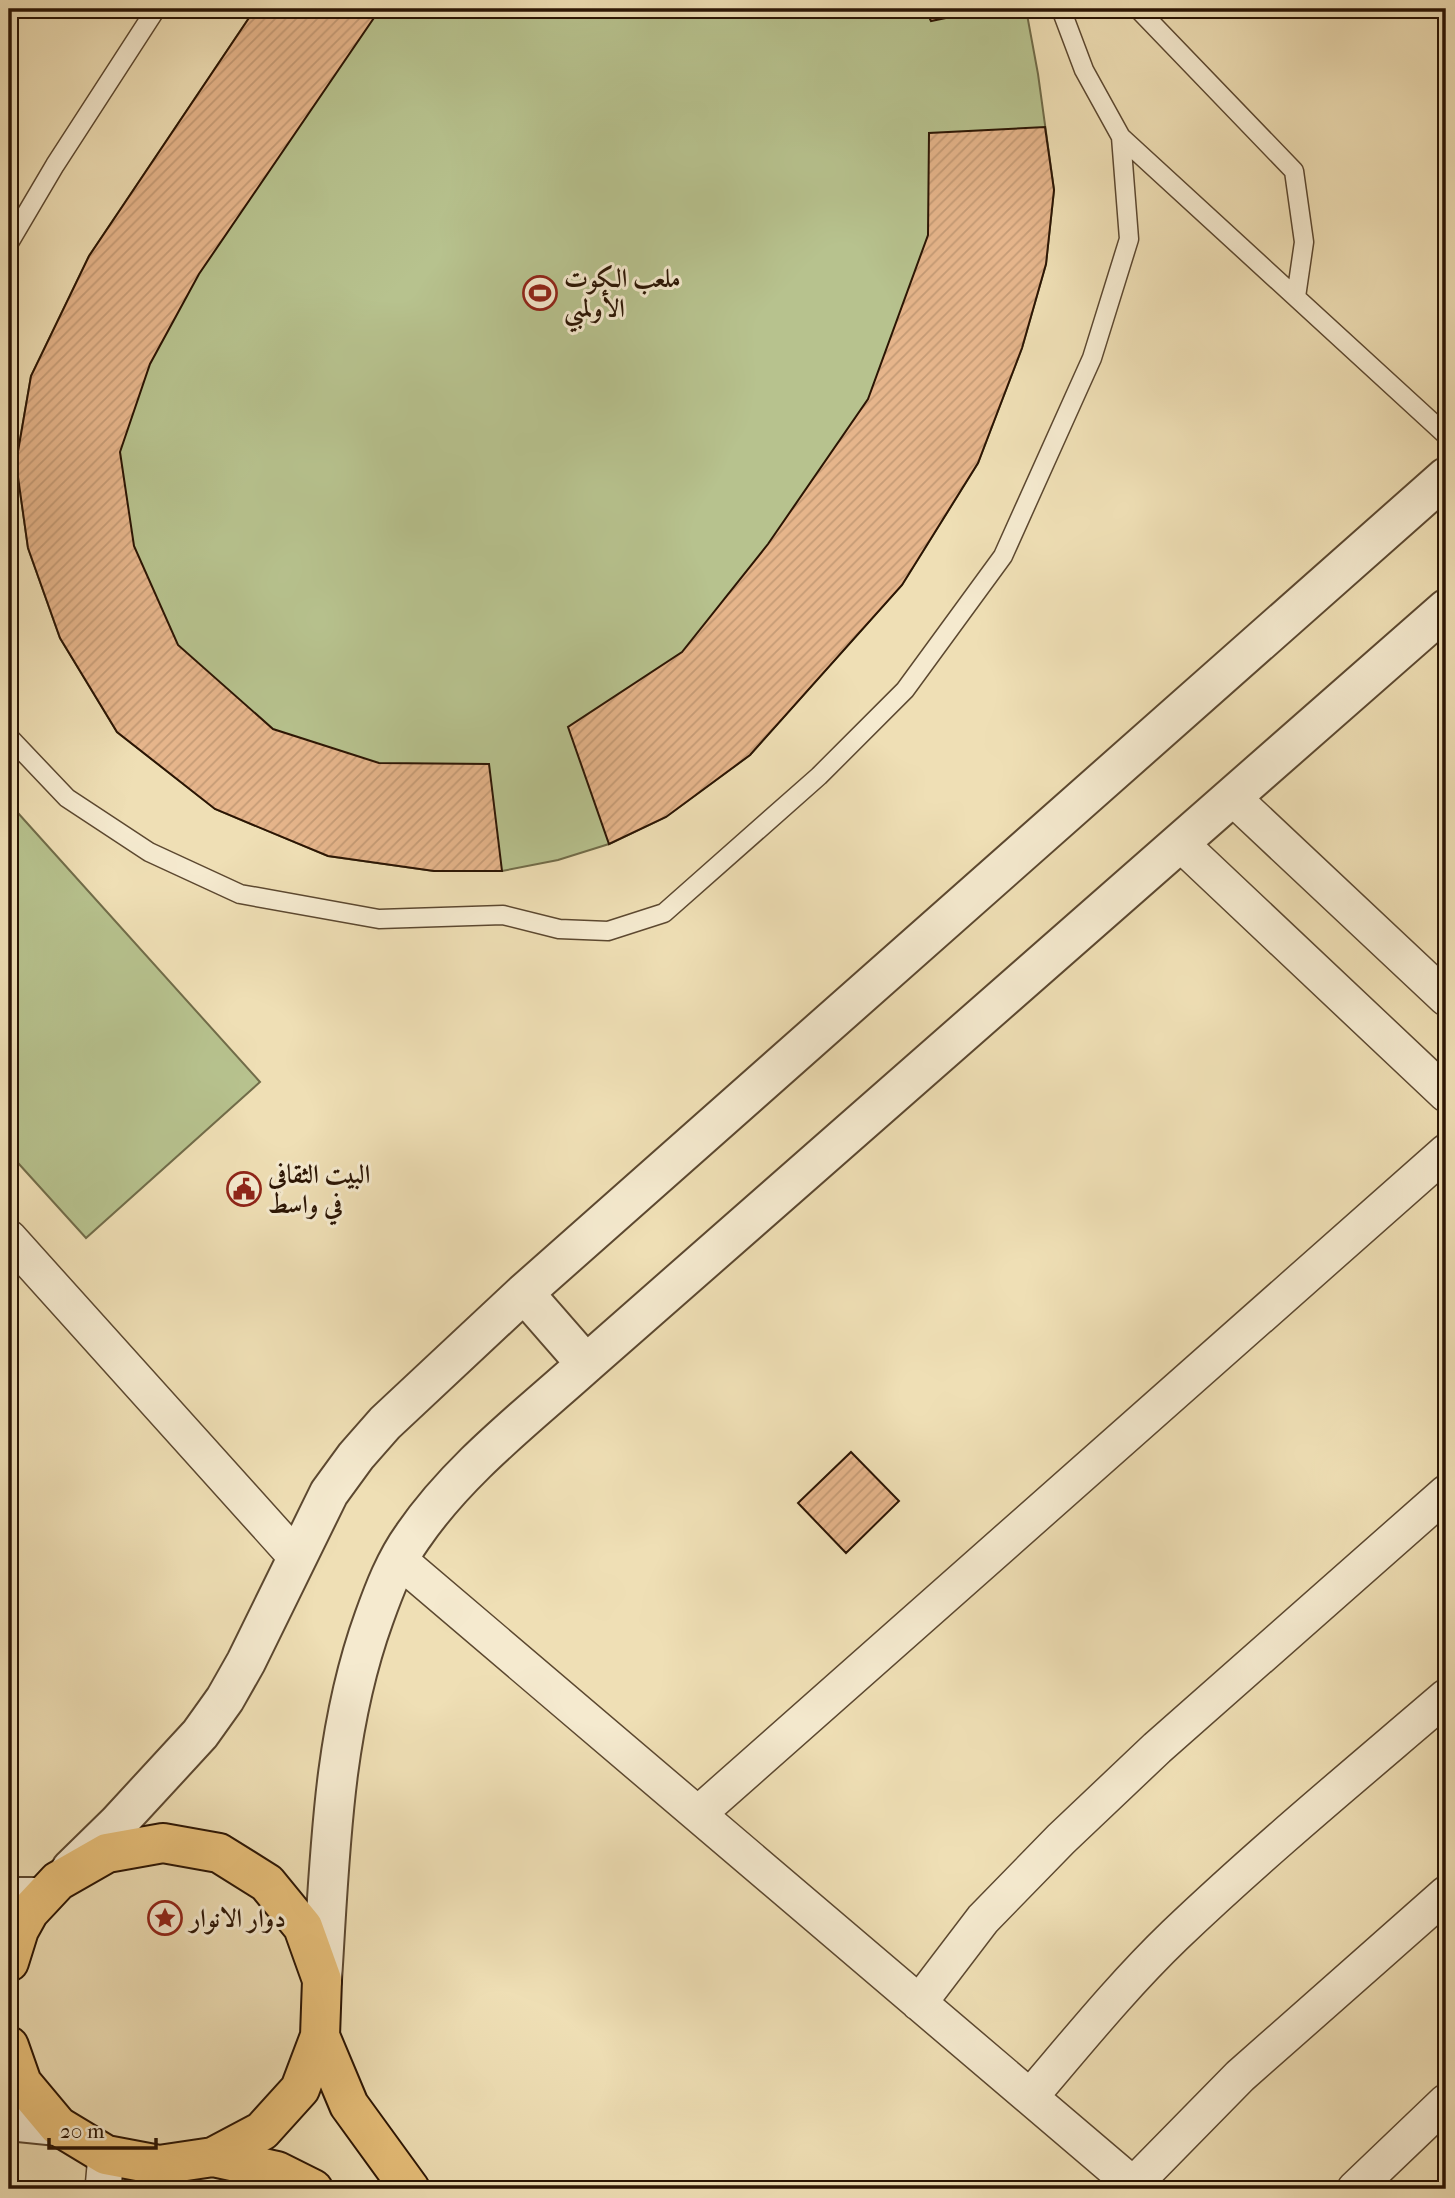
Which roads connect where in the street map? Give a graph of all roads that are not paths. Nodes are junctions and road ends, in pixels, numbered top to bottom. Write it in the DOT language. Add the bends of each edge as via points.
graph roads {
  1 [pos="156,9"];
  2 [pos="1061,9"];
  3 [pos="1138,9"];
  4 [pos="1121,137"];
  5 [pos="9,243"];
  6 [pos="1296,297"];
  7 [pos="1446,435"];
  8 [pos="1446,477"];
  9 [pos="1446,610"];
  10 [pos="9,737"];
  11 [pos="1232,797"];
  12 [pos="1181,844"];
  13 [pos="1446,998"];
  14 [pos="1446,1094"];
  15 [pos="1446,1152"];
  16 [pos="9,1238"];
  17 [pos="524,1293"];
  18 [pos="586,1364"];
  19 [pos="1446,1493"];
  20 [pos="297,1558"];
  21 [pos="398,1559"];
  22 [pos="1446,1698"];
  23 [pos="698,1814"];
  24 [pos="1446,1894"];
  25 [pos="24,1917"];
  26 [pos="322,1980"];
  27 [pos="919,2003"];
  28 [pos="320,2036"];
  29 [pos="9,2046"];
  30 [pos="15,2079"];
  31 [pos="1030,2097"];
  32 [pos="1446,2102"];
  33 [pos="9,2121"];
  34 [pos="58,2126"];
  35 [pos="213,2157"];
  36 [pos="105,2172"];
  37 [pos="1136,2187"];
  38 [pos="313,2189"];
  39 [pos="410,2189"];
  40 [pos="1355,2189"];
  1 -- 5 [label="lane"];
  2 -- 4 [label="lane" via="1084,70"];
  3 -- 6 [label="lane" via="1294,172 1304,243"];
  4 -- 6 [label="lane"];
  4 -- 10 [label="lane" via="1129,239 1092,358 1003,556 905,690 819,776 664,913 608,931 559,929 503,915 379,919 240,894 149,852 67,798"];
  6 -- 7 [label="lane"];
  8 -- 17 [label="street"];
  9 -- 11 [label="street"];
  11 -- 12 [label="street"];
  11 -- 13 [label="street"];
  12 -- 14 [label="street"];
  12 -- 18 [label="street"];
  15 -- 23 [label="street"];
  16 -- 20 [label="street"];
  17 -- 18 [label="street"];
  17 -- 20 [label="street" via="356,1456 328,1493"];
  18 -- 21 [label="street" via="465,1474"];
  19 -- 27 [label="street" via="1060,1839 983,1919"];
  20 -- 25 [label="street" via="246,1662 200,1734"];
  21 -- 23 [label="street"];
  21 -- 26 [label="street" via="358,1660 345,1718 332,1820"];
  22 -- 31 [label="street" via="1174,1936"];
  23 -- 27 [label="street"];
  24 -- 37 [label="street" via="1240,2076"];
  25 -- 26 [label="main road" via="107,1853 163,1843 219,1853 267,1883 303,1927"];
  26 -- 28 [label="main road"];
  27 -- 31 [label="street"];
  28 -- 35 [label="main road" via="300,2089 262,2131"];
  28 -- 39 [label="main road" via="349,2105"];
  29 -- 30 [label="main road"];
  30 -- 34 [label="main road"];
  31 -- 37 [label="street"];
  32 -- 40 [label="street"];
  33 -- 34 [label="street"];
  34 -- 36 [label="main road"];
  35 -- 36 [label="main road"];
  35 -- 38 [label="main road" via="277,2171"];
}
